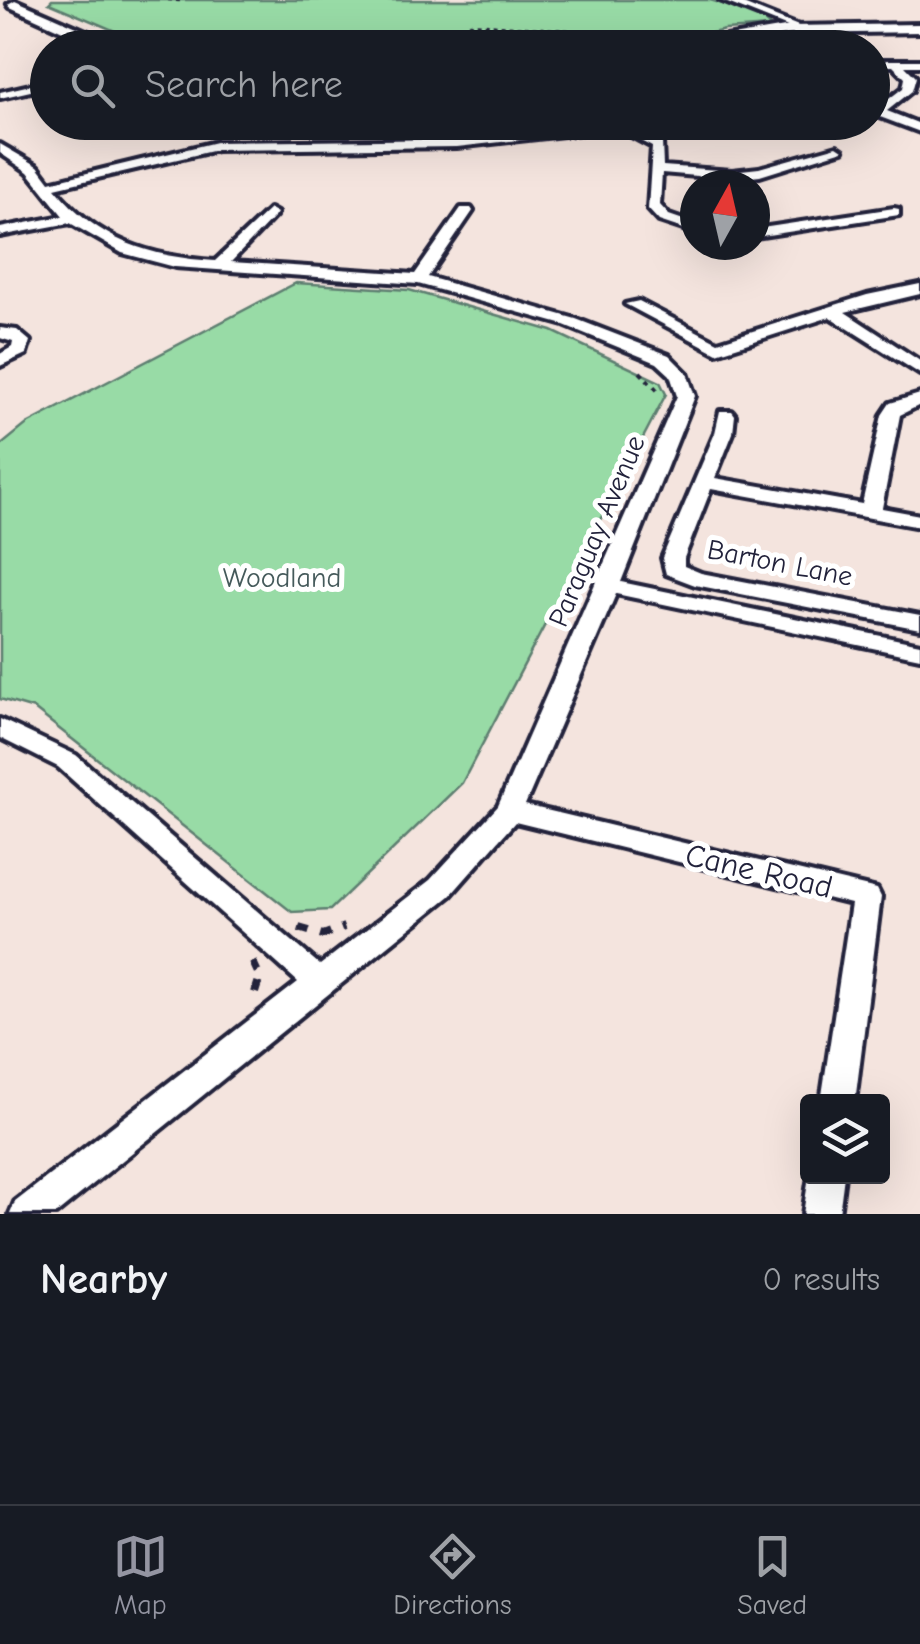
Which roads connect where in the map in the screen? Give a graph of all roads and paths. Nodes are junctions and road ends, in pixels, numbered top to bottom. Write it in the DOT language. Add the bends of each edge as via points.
graph roads {
  1 [pos="168,0"];
  2 [pos="725,0"];
  3 [pos="7,1"];
  4 [pos="36,1"];
  5 [pos="180,1"];
  6 [pos="778,3"];
  7 [pos="752,7"];
  8 [pos="795,28"];
  9 [pos="920,29"];
  10 [pos="72,30"];
  11 [pos="88,30"];
  12 [pos="464,30"];
  13 [pos="581,30"];
  14 [pos="782,30"];
  15 [pos="784,30"];
  16 [pos="920,63"];
  17 [pos="890,64"];
  18 [pos="898,64"];
  19 [pos="30,88"];
  20 [pos="914,90"];
  21 [pos="0,95"];
  22 [pos="890,103"];
  23 [pos="890,116"];
  24 [pos="916,124"];
  25 [pos="490,140"];
  26 [pos="649,140"];
  27 [pos="837,150"];
  28 [pos="4,154"];
  29 [pos="657,169"];
  30 [pos="50,186"];
  31 [pos="466,211"];
  32 [pos="270,212"];
  33 [pos="894,212"];
  34 [pos="72,218"];
  35 [pos="680,224"];
  36 [pos="770,231"];
  37 [pos="0,232"];
  38 [pos="218,267"];
  39 [pos="419,279"];
  40 [pos="920,290"];
  41 [pos="633,304"];
  42 [pos="832,311"];
  43 [pos="0,333"];
  44 [pos="0,360"];
  45 [pos="637,369"];
  46 [pos="920,369"];
  47 [pos="920,398"];
  48 [pos="660,402"];
  49 [pos="726,415"];
  50 [pos="705,482"];
  51 [pos="871,512"];
  52 [pos="920,520"];
  53 [pos="608,586"];
  54 [pos="920,622"];
  55 [pos="920,651"];
  56 [pos="0,727"];
  57 [pos="509,811"];
  58 [pos="354,924"];
  59 [pos="299,928"];
  60 [pos="249,953"];
  61 [pos="320,983"];
  62 [pos="251,1004"];
  63 [pos="839,1094"];
  64 [pos="826,1184"];
  65 [pos="28,1214"];
  66 [pos="821,1214"];
  1 -- 5 [label="path"];
  2 -- 7 [label="street"];
  3 -- 4 [label="main road"];
  3 -- 10 [label="main road"];
  4 -- 11 [label="main road"];
  6 -- 7 [label="street"];
  7 -- 8 [label="street"];
  8 -- 9 [label="main road"];
  8 -- 14 [label="main road"];
  8 -- 15 [label="main road"];
  12 -- 13 [label="path" via="470,23"];
  16 -- 18 [label="street"];
  17 -- 18 [label="street"];
  18 -- 20 [label="street"];
  19 -- 21 [label="street"];
  20 -- 22 [label="street"];
  23 -- 24 [label="street"];
  25 -- 30 [label="street" via="216,146"];
  26 -- 29 [label="street" via="658,144"];
  27 -- 29 [label="street" via="732,175"];
  28 -- 30 [label="street, Paraguay Avenue"];
  29 -- 35 [label="street" via="653,206"];
  30 -- 34 [label="street, Paraguay Avenue"];
  31 -- 39 [label="street"];
  32 -- 38 [label="street"];
  33 -- 36 [label="street"];
  34 -- 37 [label="street"];
  34 -- 38 [label="street, Paraguay Avenue" via="127,250"];
  38 -- 39 [label="street, Paraguay Avenue"];
  39 -- 53 [label="street, Paraguay Avenue" via="570,322 663,359 678,374 686,396"];
  40 -- 42 [label="street"];
  41 -- 42 [label="street" via="717,348"];
  42 -- 46 [label="street"];
  43 -- 44 [label="street" via="22,340 20,350"];
  45 -- 48 [label="path" via="660,392"];
  47 -- 51 [label="street" via="891,415"];
  49 -- 50 [label="street, Barton Lane"];
  50 -- 51 [label="street"];
  50 -- 54 [label="street, Barton Lane" via="674,568 695,578"];
  51 -- 52 [label="street"];
  53 -- 55 [label="street"];
  53 -- 57 [label="street, Paraguay Avenue"];
  56 -- 61 [label="street" via="67,761"];
  57 -- 61 [label="street, Paraguay Avenue" via="440,888"];
  57 -- 63 [label="street, Cane Road" via="867,897"];
  58 -- 59 [label="path" via="323,935"];
  60 -- 62 [label="path" via="260,977"];
  61 -- 65 [label="street, Paraguay Avenue"];
  64 -- 66 [label="street"];
}
